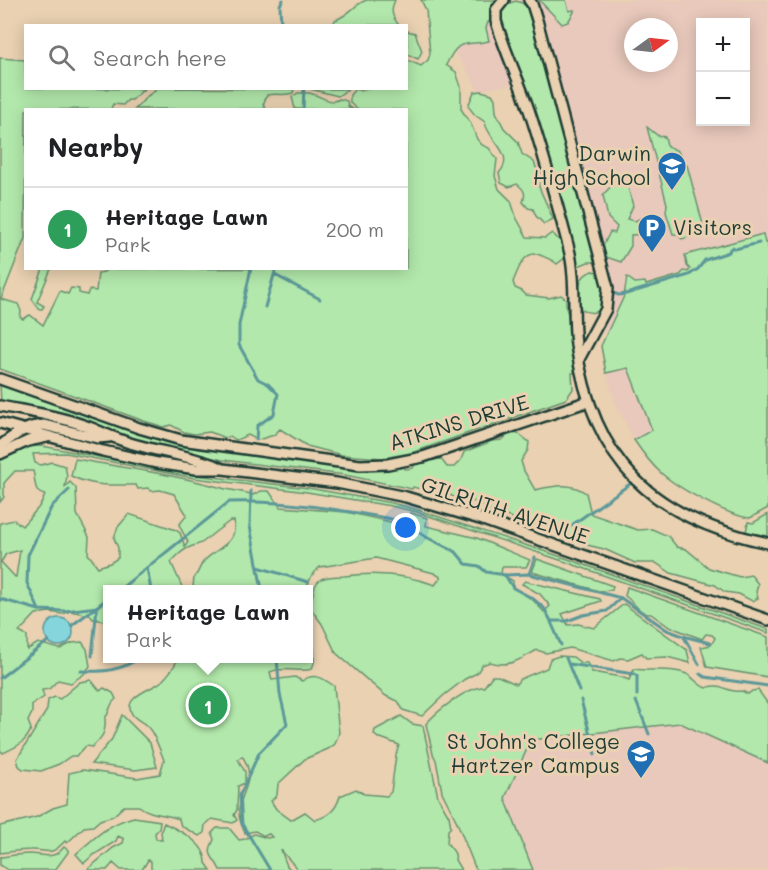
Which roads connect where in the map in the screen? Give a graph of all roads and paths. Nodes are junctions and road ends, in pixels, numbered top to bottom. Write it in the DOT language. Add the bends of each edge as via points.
graph roads {
  1 [pos="504,0"];
  2 [pos="529,0"];
  3 [pos="579,359"];
  4 [pos="0,379"];
  5 [pos="589,401"];
  6 [pos="0,406"];
  7 [pos="0,423"];
  8 [pos="23,429"];
  9 [pos="49,437"];
  10 [pos="109,437"];
  11 [pos="0,446"];
  12 [pos="0,454"];
  13 [pos="223,469"];
  14 [pos="768,543"];
  15 [pos="768,620"];
  1 -- 3 [label="street" via="496,10 496,21 528,110 569,248"];
  2 -- 3 [label="street" via="608,288 606,309"];
  3 -- 5 [label="street"];
  4 -- 5 [label="street, ATKINS DRIVE" via="172,438 360,465 423,457"];
  5 -- 14 [label="street" via="620,461 637,482 666,506 723,533"];
  6 -- 10 [label="street, GILRUTH AVENUE" via="45,415"];
  7 -- 8 [label="street, GILRUTH AVENUE"];
  8 -- 9 [label="street, GILRUTH AVENUE"];
  8 -- 10 [label="street" via="44,425"];
  8 -- 11 [label="street"];
  9 -- 12 [label="street" via="28,441"];
  9 -- 13 [label="street, GILRUTH AVENUE" via="157,463"];
  10 -- 13 [label="street, GILRUTH AVENUE"];
  13 -- 15 [label="street, GILRUTH AVENUE" via="354,485 428,503"];
}
